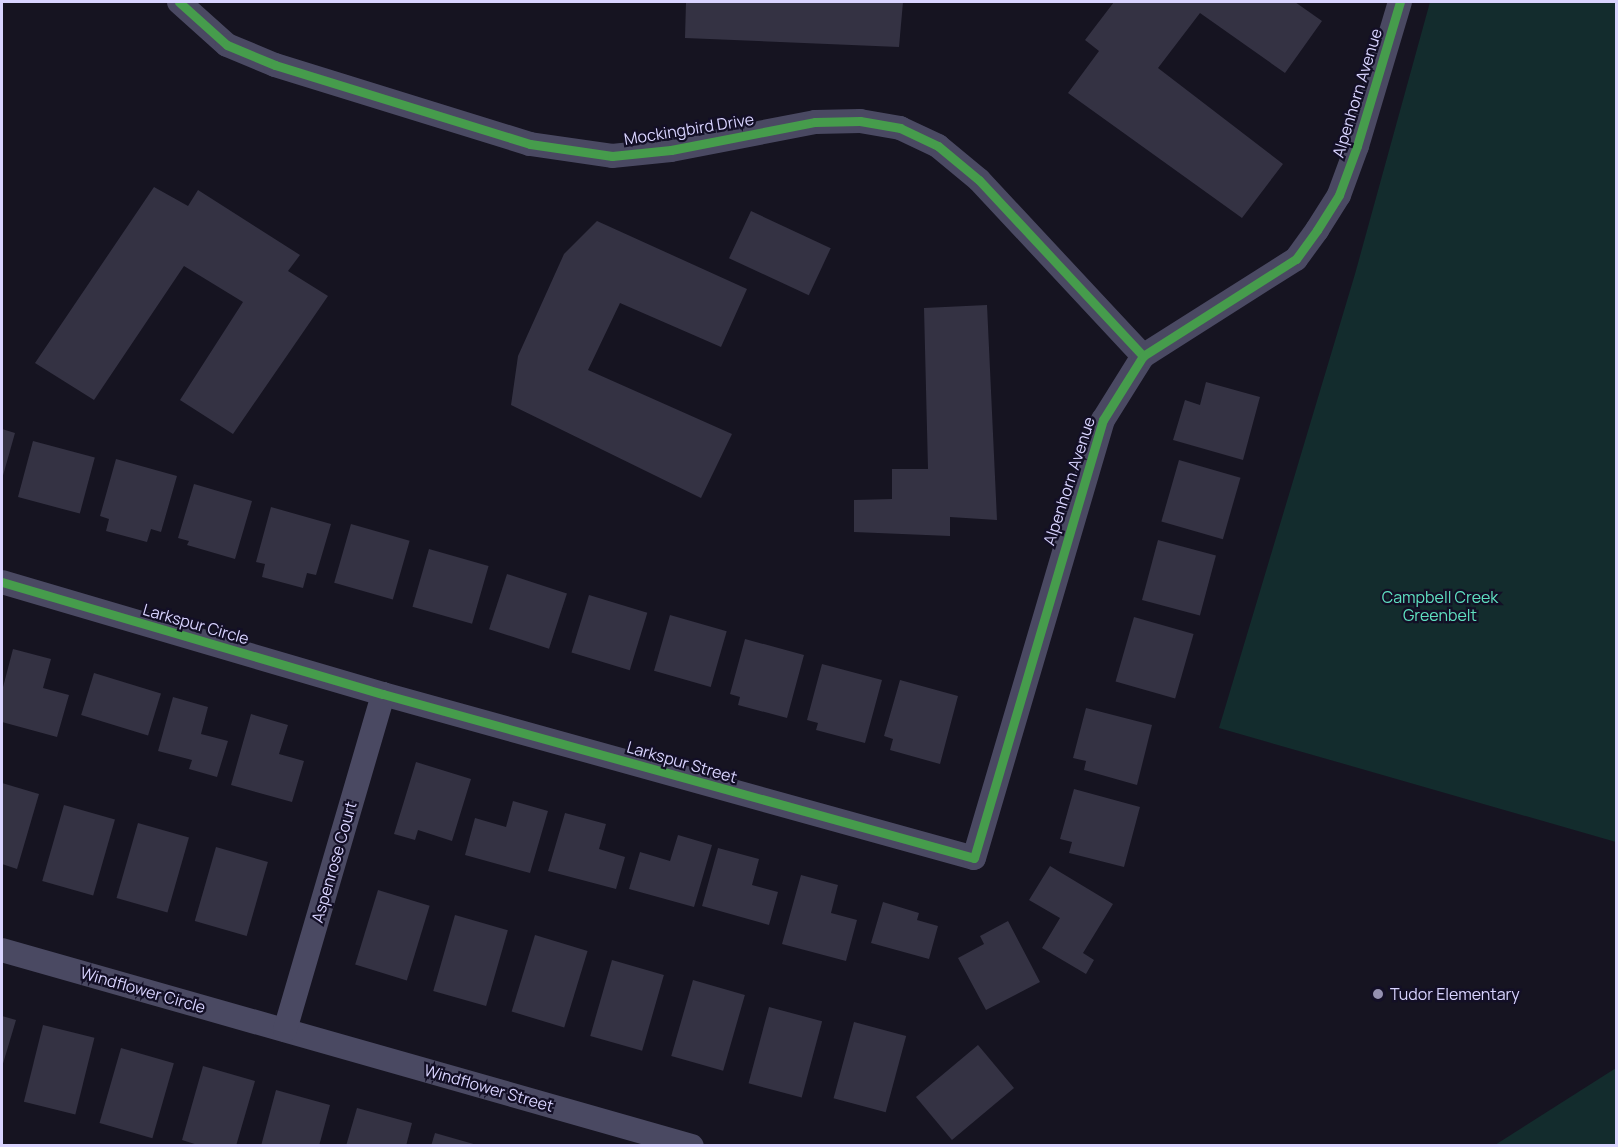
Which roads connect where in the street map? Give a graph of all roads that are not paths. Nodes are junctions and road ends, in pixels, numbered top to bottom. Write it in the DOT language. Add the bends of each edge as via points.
graph roads {
  1 [pos="179,2"];
  2 [pos="1400,2"];
  3 [pos="1143,356"];
  4 [pos="2,582"];
  5 [pos="382,694"];
  6 [pos="974,858"];
  7 [pos="2,950"];
  8 [pos="285,1030"];
  9 [pos="692,1146"];
  1 -- 3 [label="street, Mockingbird Drive" via="227,45 275,65 530,144 612,156 671,150 815,123 860,120 900,128 938,146 979,180"];
  2 -- 3 [label="street, Alpenhorn Avenue" via="1339,195 1296,259"];
  3 -- 6 [label="street, Alpenhorn Avenue" via="1103,420 1088,463"];
  4 -- 5 [label="street, Larkspur Circle"];
  5 -- 6 [label="street, Larkspur Street"];
  5 -- 8 [label="street, Aspenrose Court"];
  7 -- 8 [label="street, Windflower Circle"];
  8 -- 9 [label="street, Windflower Street"];
}
